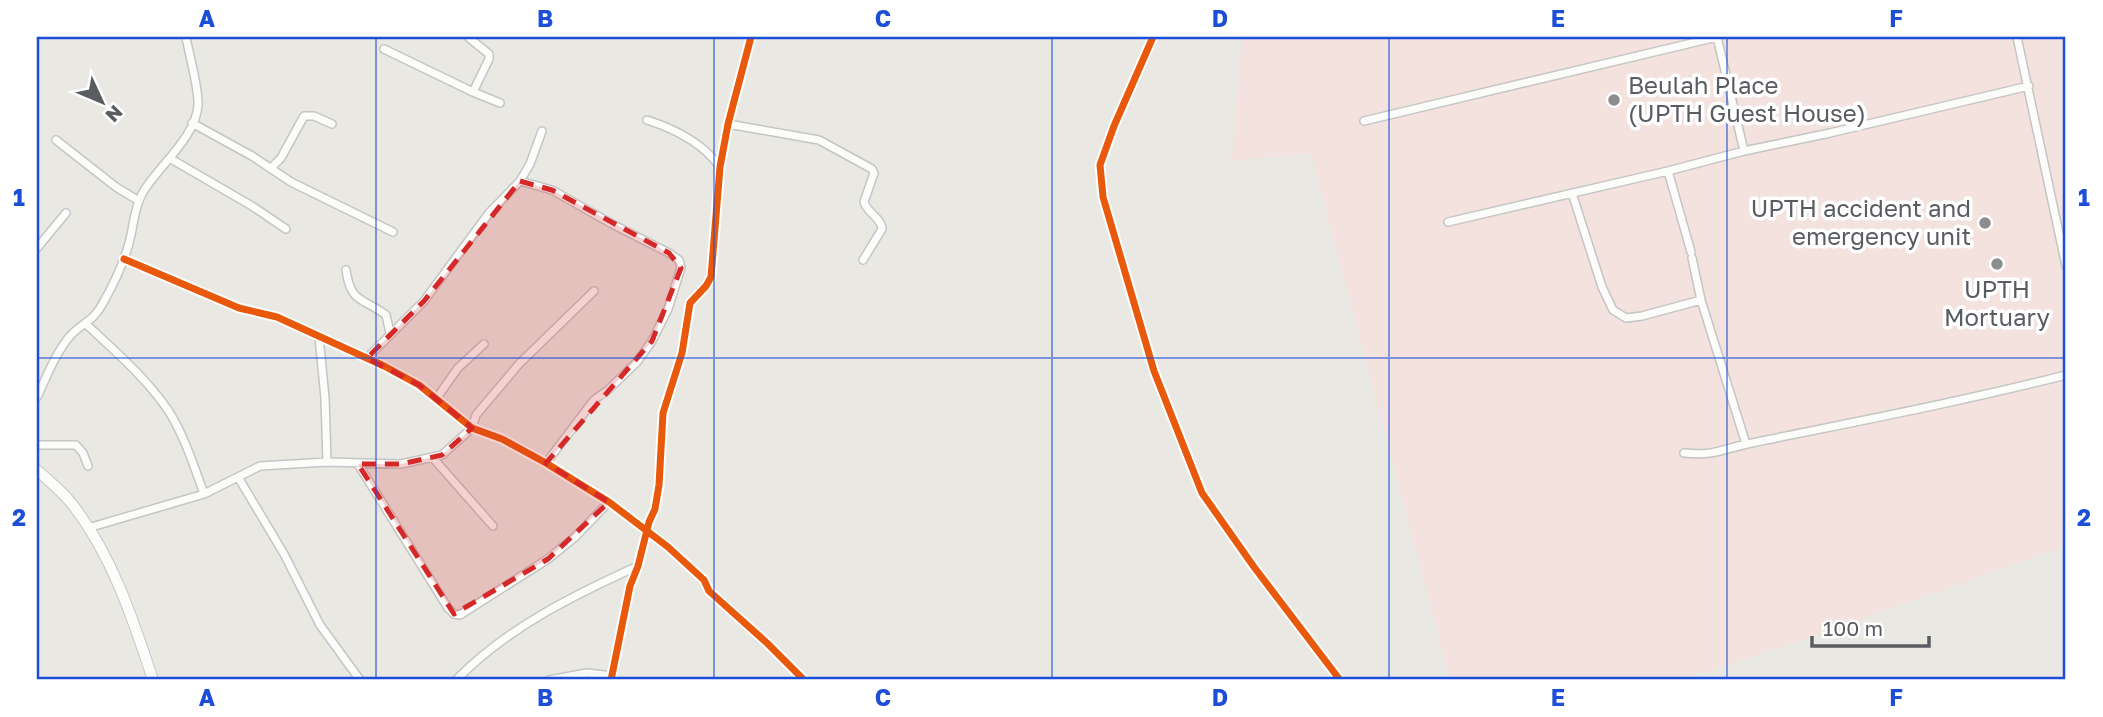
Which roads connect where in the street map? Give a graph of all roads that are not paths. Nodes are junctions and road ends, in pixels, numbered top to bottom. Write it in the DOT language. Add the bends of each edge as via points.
graph roads {
  1 [pos="186,37"];
  2 [pos="468,37"];
  3 [pos="751,37"];
  4 [pos="1153,37"];
  5 [pos="1717,37"];
  6 [pos="2017,37"];
  7 [pos="384,49"];
  8 [pos="2029,86"];
  9 [pos="473,92"];
  10 [pos="500,103"];
  11 [pos="648,120"];
  12 [pos="1364,121"];
  13 [pos="192,123"];
  14 [pos="332,124"];
  15 [pos="728,124"];
  16 [pos="542,131"];
  17 [pos="57,140"];
  18 [pos="1744,150"];
  19 [pos="171,159"];
  20 [pos="720,167"];
  21 [pos="271,168"];
  22 [pos="1668,171"];
  23 [pos="520,181"];
  24 [pos="1572,193"];
  25 [pos="139,201"];
  26 [pos="66,213"];
  27 [pos="1448,222"];
  28 [pos="286,229"];
  29 [pos="393,232"];
  30 [pos="37,248"];
  31 [pos="124,259"];
  32 [pos="863,260"];
  33 [pos="2066,266"];
  34 [pos="346,270"];
  35 [pos="594,291"];
  36 [pos="1701,300"];
  37 [pos="86,324"];
  38 [pos="390,333"];
  39 [pos="319,337"];
  40 [pos="484,344"];
  41 [pos="368,358"];
  42 [pos="2066,375"];
  43 [pos="37,397"];
  44 [pos="436,399"];
  45 [pos="472,428"];
  46 [pos="37,444"];
  47 [pos="1746,444"];
  48 [pos="1684,453"];
  49 [pos="433,458"];
  50 [pos="327,462"];
  51 [pos="546,463"];
  52 [pos="358,464"];
  53 [pos="88,466"];
  54 [pos="37,470"];
  55 [pos="238,477"];
  56 [pos="204,494"];
  57 [pos="609,502"];
  58 [pos="493,526"];
  59 [pos="88,528"];
  60 [pos="646,532"];
  61 [pos="638,565"];
  62 [pos="611,678"];
  63 [pos="153,680"];
  64 [pos="360,680"];
  65 [pos="456,680"];
  66 [pos="549,680"];
  67 [pos="804,680"];
  68 [pos="1340,680"];
  1 -- 13 [label="street" via="198,105"];
  2 -- 9 [label="street" via="489,54"];
  3 -- 15 [label="street"];
  4 -- 68 [label="street" via="1100,165 1107,211 1154,371 1202,493"];
  5 -- 12 [label="street"];
  5 -- 18 [label="street"];
  6 -- 8 [label="street"];
  7 -- 9 [label="street"];
  8 -- 18 [label="street"];
  8 -- 33 [label="street"];
  9 -- 10 [label="street"];
  11 -- 20 [label="street" via="681,134"];
  13 -- 19 [label="street"];
  13 -- 21 [label="street"];
  14 -- 21 [label="street" via="304,116"];
  15 -- 20 [label="street"];
  15 -- 32 [label="street" via="808,136 872,169 864,202 881,229"];
  16 -- 23 [label="street"];
  17 -- 25 [label="street"];
  18 -- 22 [label="street"];
  19 -- 25 [label="street" via="153,176"];
  19 -- 28 [label="street"];
  20 -- 60 [label="street" via="711,277 690,303 682,353 663,413 659,485"];
  21 -- 29 [label="street"];
  22 -- 24 [label="street"];
  22 -- 36 [label="street"];
  23 -- 38 [label="street" via="489,213 424,301"];
  23 -- 51 [label="street" via="552,190 669,253 681,268 652,341 637,362 594,400"];
  24 -- 27 [label="street"];
  24 -- 36 [label="street" via="1602,287 1614,310 1626,318"];
  25 -- 31 [label="street"];
  26 -- 30 [label="street"];
  31 -- 37 [label="street" via="104,302"];
  31 -- 39 [label="street"];
  34 -- 38 [label="street" via="353,295 386,315"];
  35 -- 45 [label="street" via="519,364 475,415"];
  36 -- 47 [label="street"];
  37 -- 43 [label="street" via="58,352"];
  37 -- 56 [label="street" via="139,375 168,411"];
  38 -- 41 [label="street"];
  39 -- 41 [label="street"];
  39 -- 50 [label="street"];
  40 -- 44 [label="street" via="458,368"];
  41 -- 44 [label="street"];
  42 -- 47 [label="street" via="1935,407"];
  44 -- 45 [label="street"];
  45 -- 49 [label="street"];
  45 -- 51 [label="street"];
  46 -- 53 [label="street" via="76,445"];
  47 -- 48 [label="street" via="1709,455"];
  49 -- 52 [label="street"];
  49 -- 58 [label="street"];
  50 -- 52 [label="street"];
  50 -- 55 [label="street" via="260,466"];
  51 -- 57 [label="street"];
  52 -- 57 [label="street" via="448,608 460,615 548,559"];
  54 -- 59 [label="street" via="71,503"];
  55 -- 56 [label="street"];
  55 -- 64 [label="street" via="320,625"];
  56 -- 59 [label="street"];
  57 -- 60 [label="street"];
  59 -- 63 [label="street" via="119,587"];
  60 -- 61 [label="street"];
  60 -- 67 [label="street" via="704,580 709,592"];
  61 -- 62 [label="street"];
  61 -- 65 [label="street" via="533,619"];
  62 -- 66 [label="street" via="587,673"];
}
